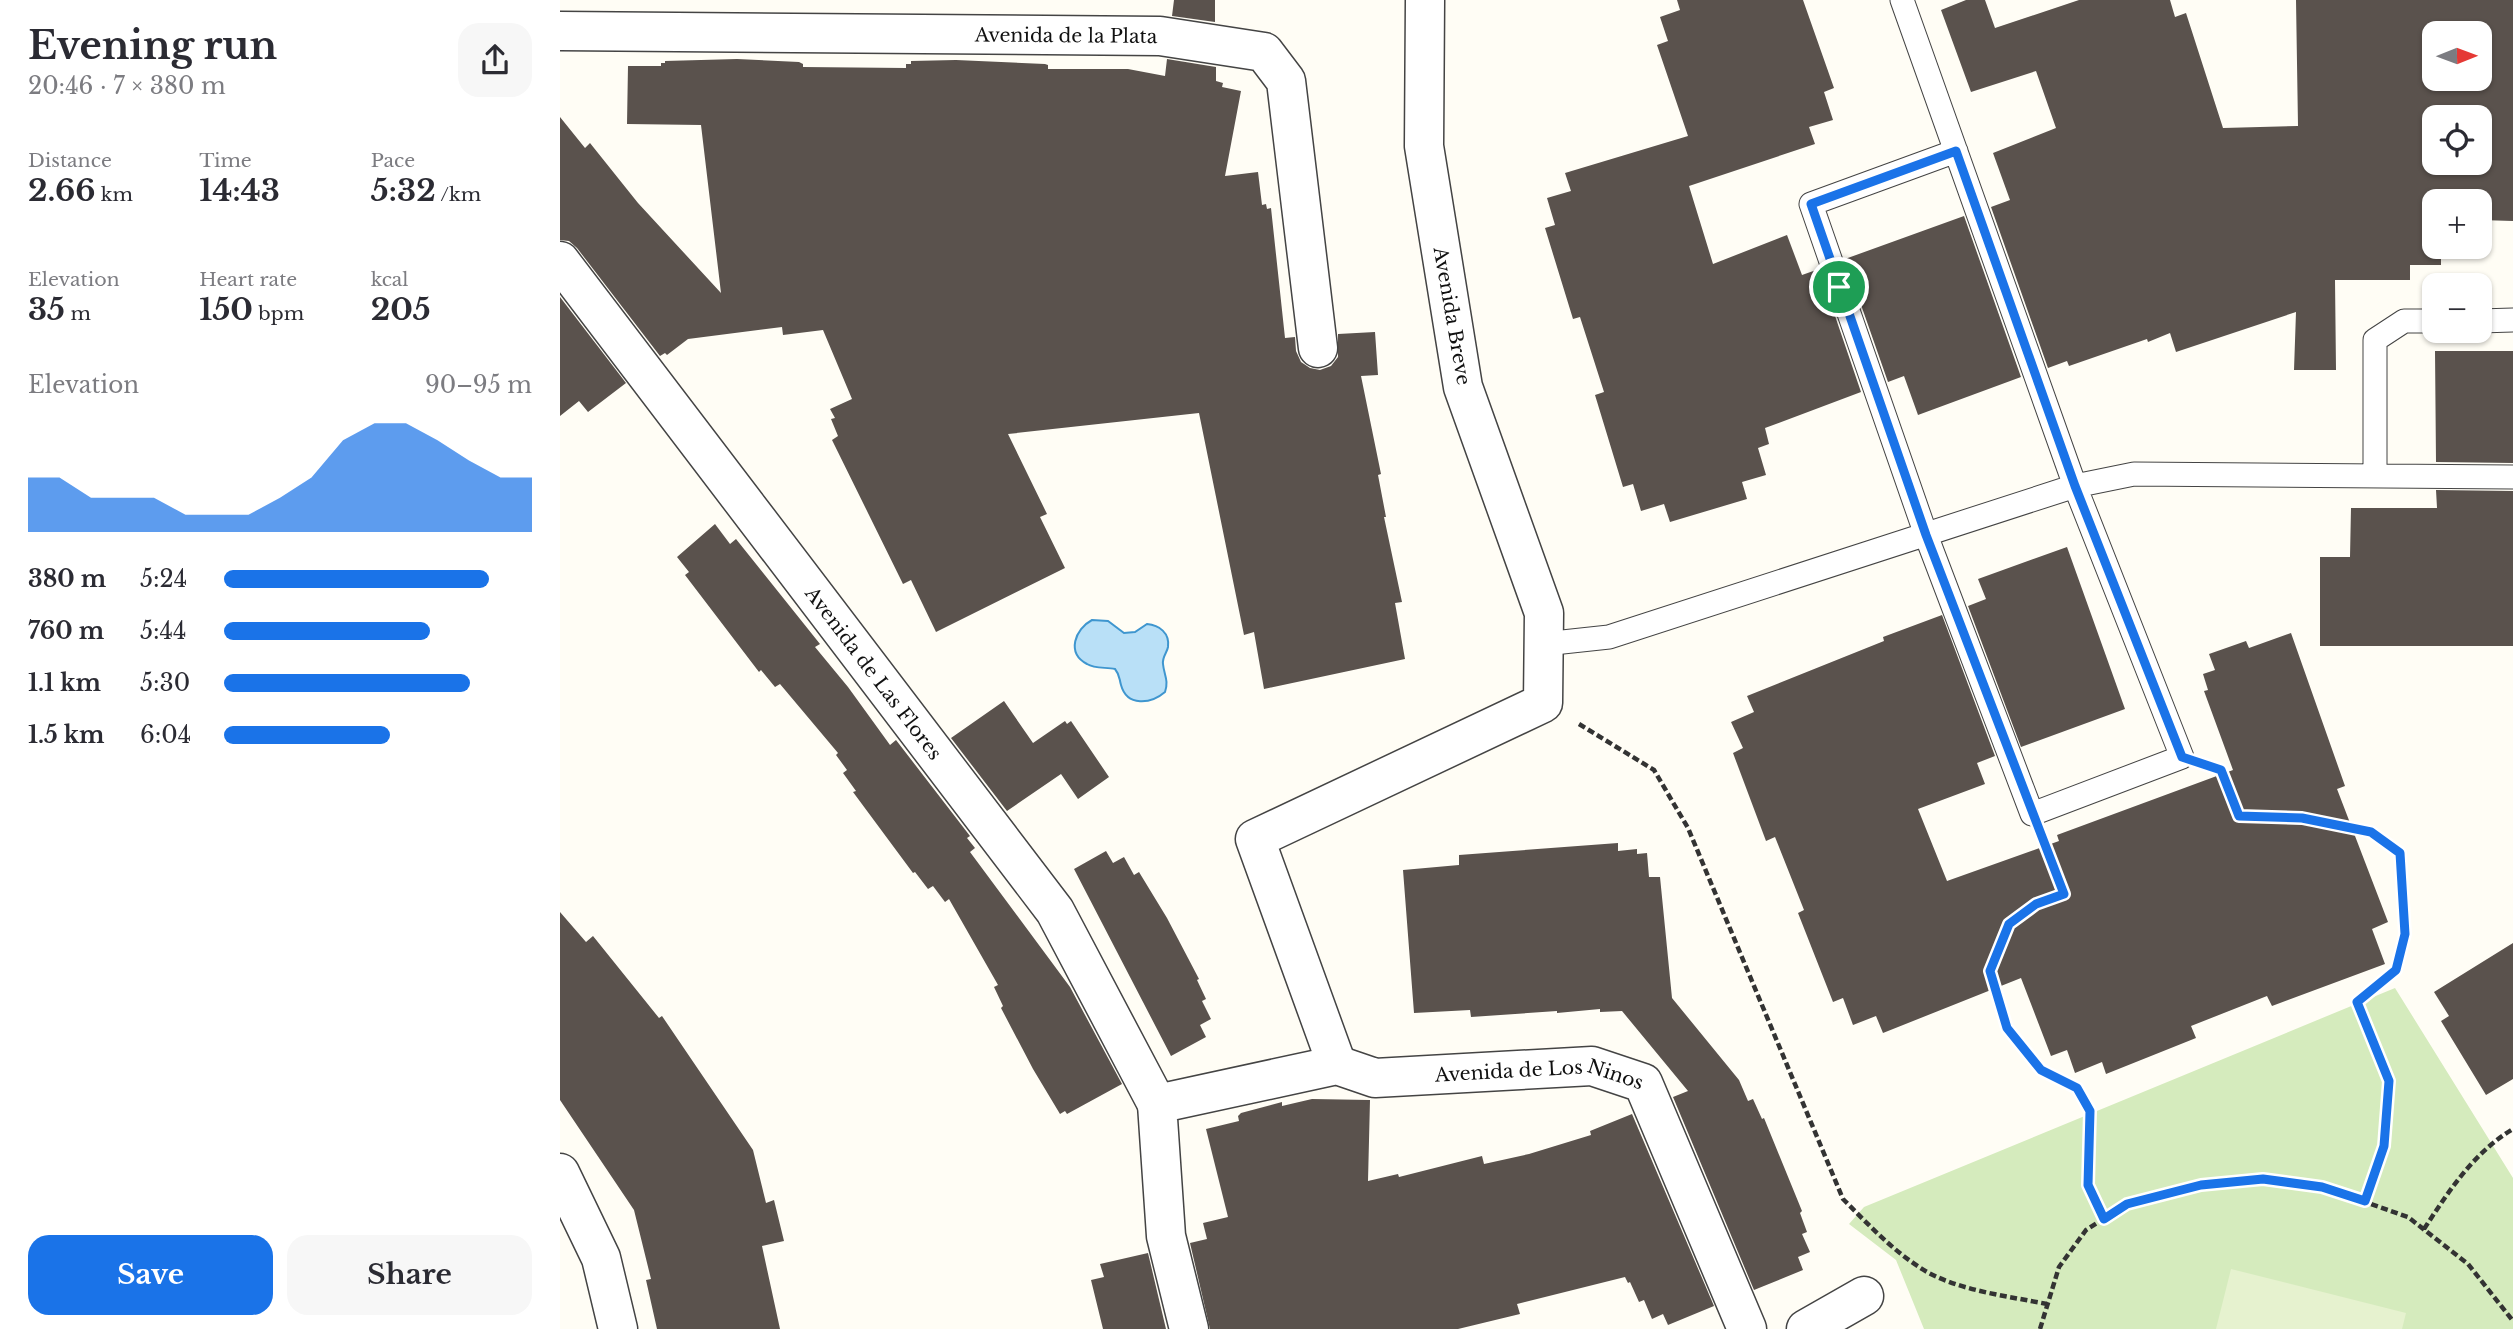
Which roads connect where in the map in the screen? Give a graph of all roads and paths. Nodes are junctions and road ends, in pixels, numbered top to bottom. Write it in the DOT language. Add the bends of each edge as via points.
graph roads {
  1 [pos="1425,0"];
  2 [pos="1902,0"];
  3 [pos="560,31"];
  4 [pos="1956,151"];
  5 [pos="560,261"];
  6 [pos="2492,320"];
  7 [pos="2513,320"];
  8 [pos="2422,321"];
  9 [pos="1318,348"];
  10 [pos="2375,476"];
  11 [pos="2513,477"];
  12 [pos="2075,486"];
  13 [pos="1926,535"];
  14 [pos="1544,644"];
  15 [pos="1544,703"];
  16 [pos="2182,757"];
  17 [pos="2032,814"];
  18 [pos="1337,1065"];
  19 [pos="1157,1104"];
  20 [pos="2513,1129"];
  21 [pos="560,1173"];
  22 [pos="2365,1201"];
  23 [pos="2104,1219"];
  24 [pos="2424,1228"];
  25 [pos="1864,1296"];
  26 [pos="2048,1304"];
  27 [pos="2513,1321"];
  28 [pos="618,1329"];
  29 [pos="1189,1329"];
  30 [pos="1747,1329"];
  31 [pos="1806,1329"];
  32 [pos="2039,1329"];
  1 -- 14 [label="street, Avenida Breve" via="1424,146 1463,387 1544,612"];
  2 -- 4 [label="lane"];
  3 -- 9 [label="street, Avenida de la Plata" via="1160,36 1264,52 1286,81"];
  4 -- 12 [label="lane"];
  4 -- 13 [label="lane" via="1811,204"];
  5 -- 19 [label="street, Avenida de Las Flores" via="1055,911"];
  6 -- 7 [label="lane"];
  8 -- 10 [label="lane" via="2404,321 2375,340"];
  10 -- 11 [label="lane"];
  10 -- 12 [label="lane" via="2134,474"];
  12 -- 13 [label="lane"];
  12 -- 16 [label="lane"];
  13 -- 14 [label="lane" via="1609,638"];
  13 -- 17 [label="lane"];
  14 -- 15 [label="street, Avenida Breve"];
  15 -- 18 [label="street" via="1255,839"];
  15 -- 26 [label="path" via="1654,770 1688,828 1843,1199 1887,1244 1921,1269 1971,1289"];
  16 -- 17 [label="lane"];
  16 -- 22 [label="path" via="2221,770 2239,816 2302,818 2371,832 2400,853 2405,934 2396,970 2357,1002 2389,1081 2384,1146"];
  17 -- 23 [label="path" via="2064,894 2036,904 2009,924 1990,971 2007,1028 2041,1070 2077,1088 2090,1111 2088,1185"];
  18 -- 19 [label="street"];
  18 -- 30 [label="street, Avenida de Los Ninos" via="1375,1078 1592,1066 1643,1083"];
  19 -- 29 [label="street" via="1166,1236"];
  20 -- 24 [label="path" via="2463,1171"];
  21 -- 28 [label="street" via="601,1258"];
  22 -- 23 [label="path" via="2322,1187 2263,1179 2201,1185 2127,1204"];
  22 -- 24 [label="path"];
  23 -- 26 [label="path" via="2086,1230 2059,1267"];
  24 -- 27 [label="path" via="2468,1264"];
  25 -- 31 [label="street"];
  26 -- 32 [label="path"];
}
